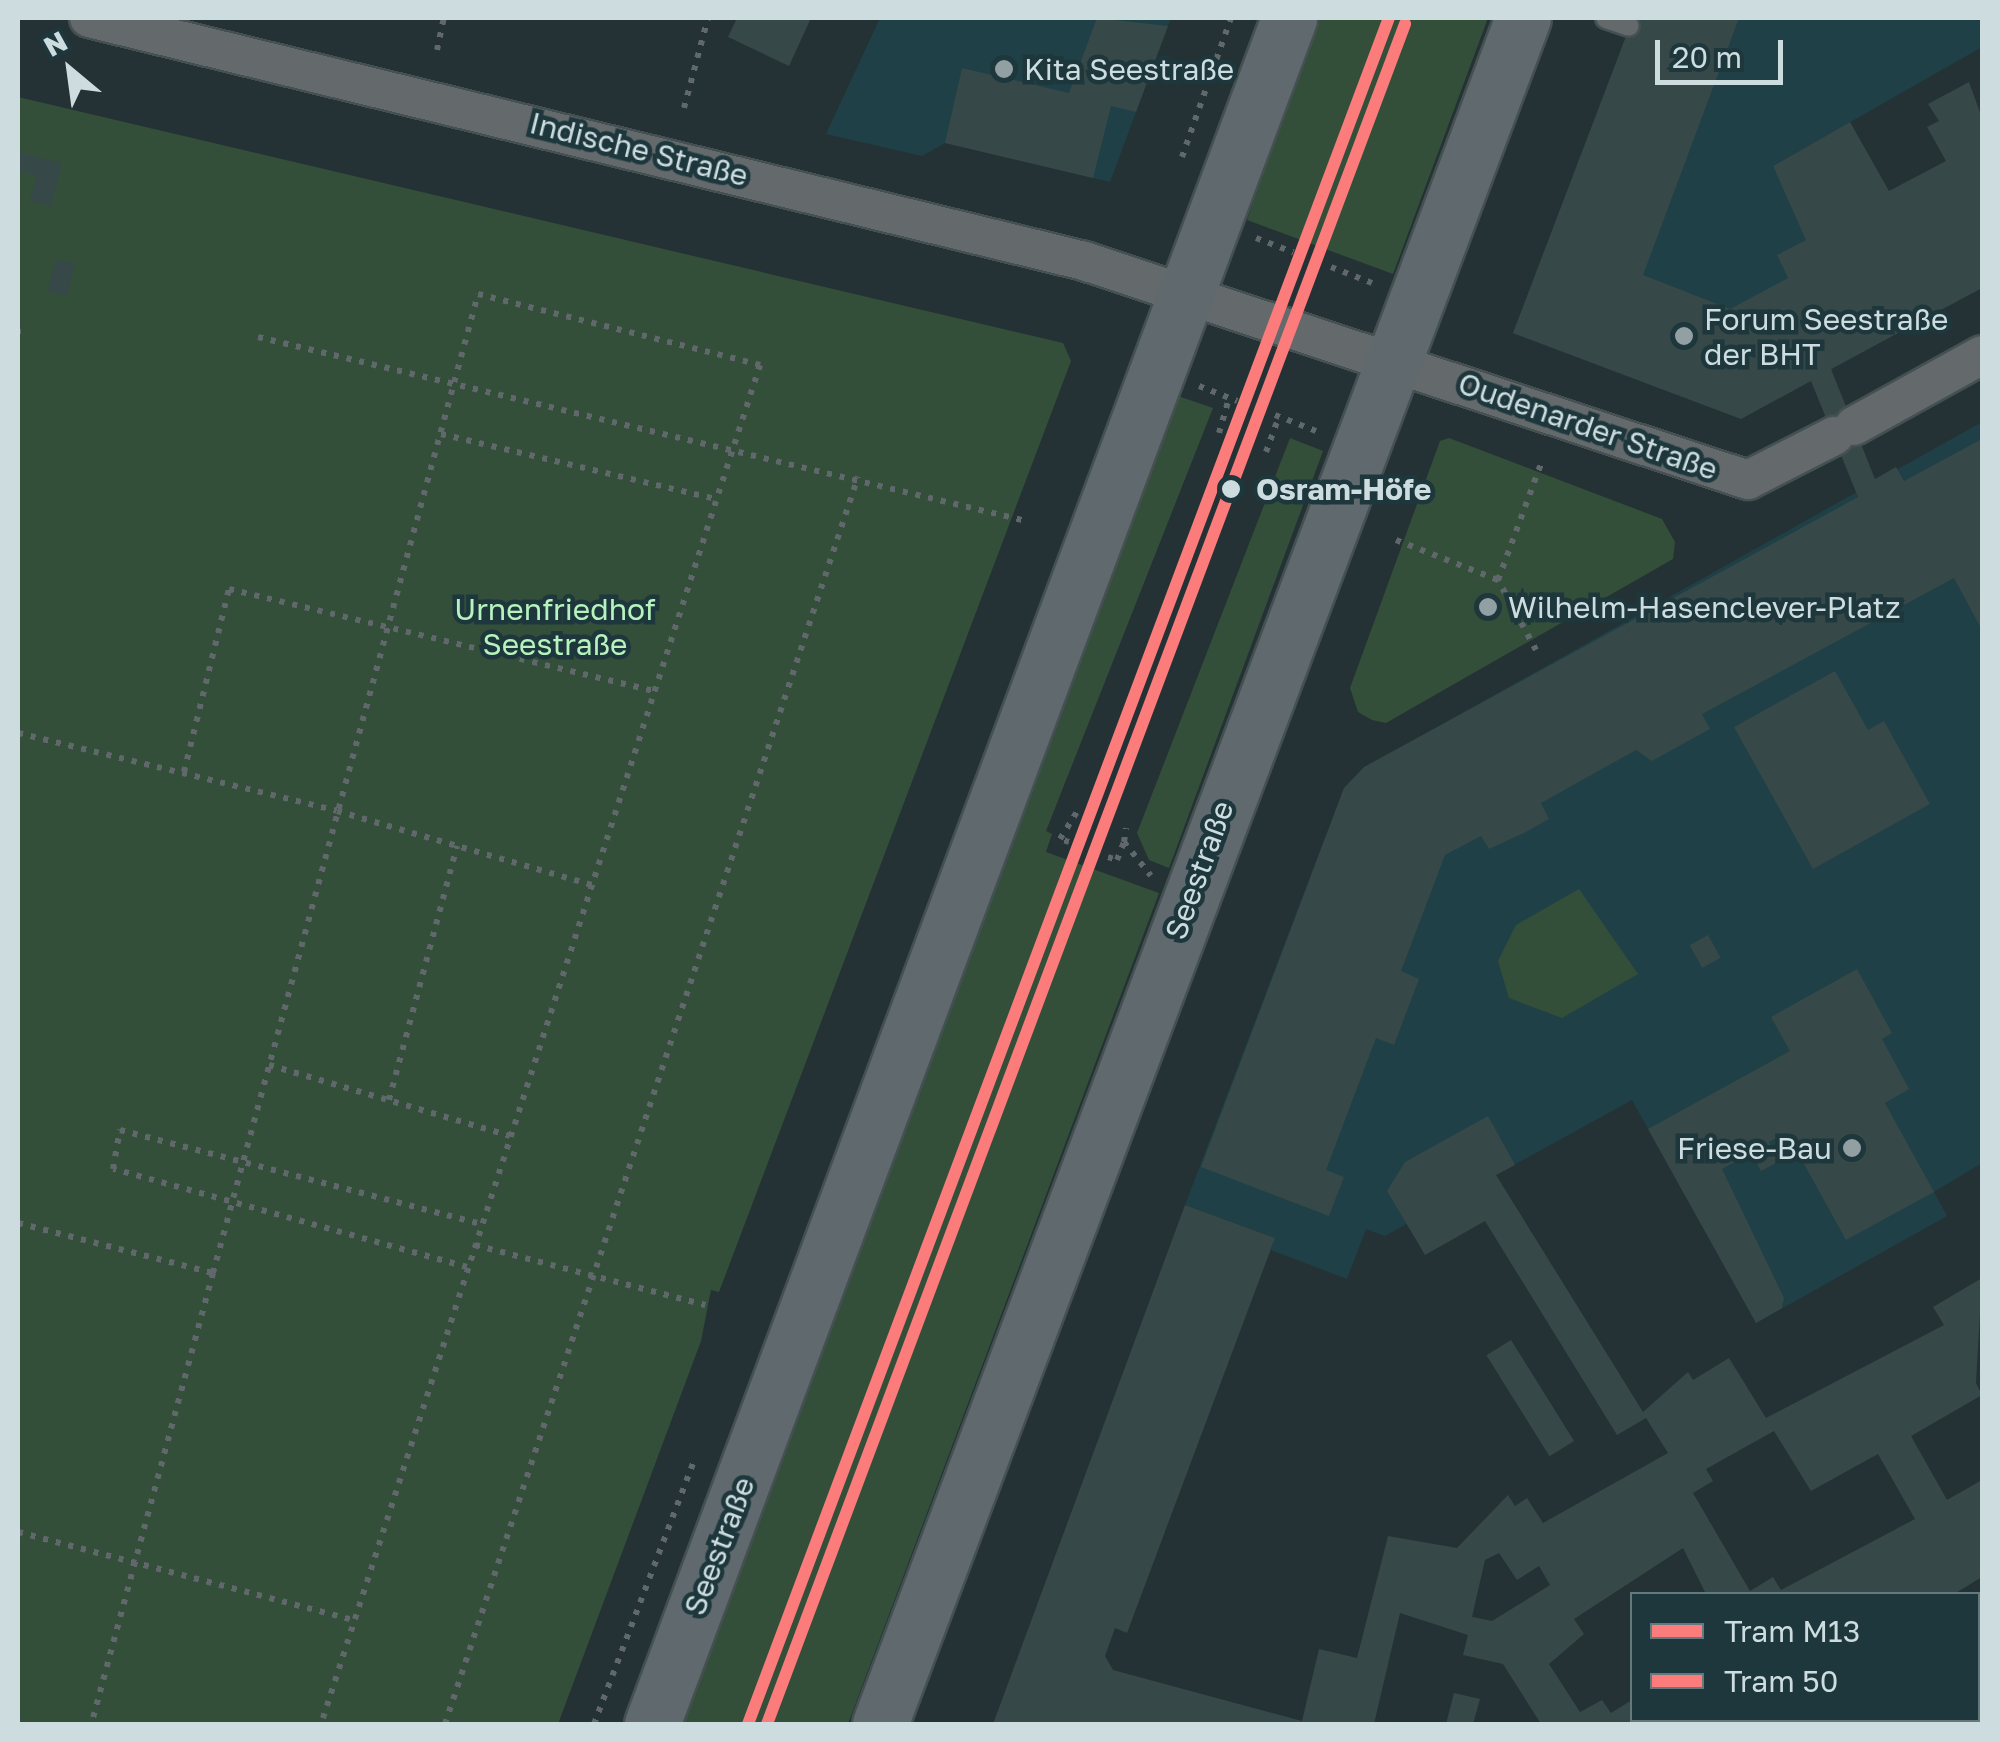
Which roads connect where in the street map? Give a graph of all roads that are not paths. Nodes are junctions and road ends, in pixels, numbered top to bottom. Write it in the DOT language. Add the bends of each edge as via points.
graph roads {
  1 [pos="88,18"];
  2 [pos="1289,18"];
  3 [pos="1524,18"];
  4 [pos="1606,18"];
  5 [pos="1629,26"];
  6 [pos="1187,292"];
  7 [pos="1982,355"];
  8 [pos="1394,360"];
  9 [pos="652,1724"];
  10 [pos="880,1724"];
  1 -- 6 [label="street, Indische Straße" via="980,232"];
  2 -- 6 [label="main road, Seestraße"];
  3 -- 8 [label="main road, Seestraße"];
  4 -- 5 [label="lane"];
  6 -- 8 [label="street, Indische Straße"];
  6 -- 9 [label="main road, Seestraße"];
  7 -- 8 [label="street, Oudenarder Straße" via="1748,480"];
  8 -- 10 [label="main road, Seestraße"];
}
